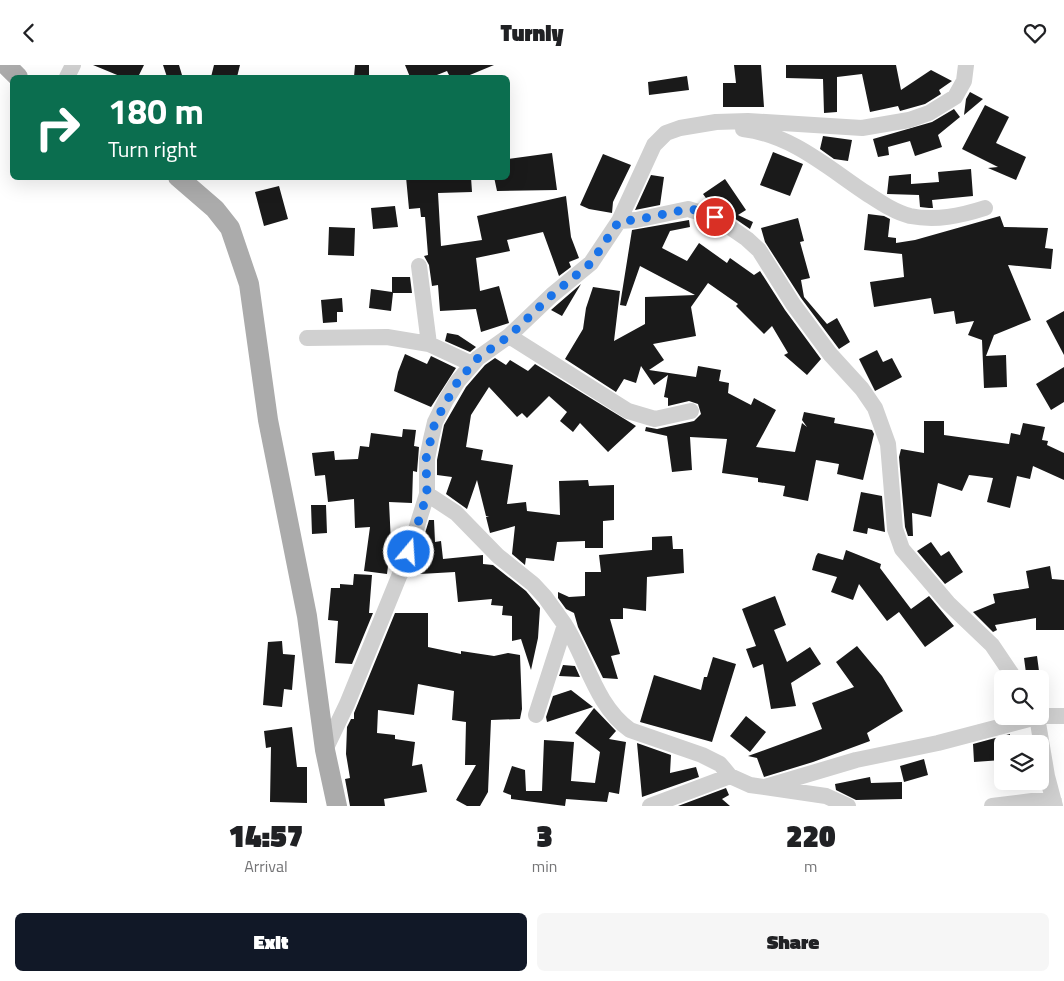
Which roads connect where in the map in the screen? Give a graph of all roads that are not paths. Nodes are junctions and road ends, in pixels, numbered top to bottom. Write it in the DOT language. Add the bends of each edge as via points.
graph roads {
  1 [pos="6,65"];
  2 [pos="966,65"];
  3 [pos="16,75"];
  4 [pos="711,123"];
  5 [pos="181,180"];
  6 [pos="985,208"];
  7 [pos="619,221"];
  8 [pos="419,266"];
  9 [pos="509,336"];
  10 [pos="307,338"];
  11 [pos="429,343"];
  12 [pos="472,364"];
  13 [pos="691,411"];
  14 [pos="427,494"];
  15 [pos="565,625"];
  16 [pos="1009,670"];
  17 [pos="536,715"];
  18 [pos="1064,716"];
  19 [pos="1049,717"];
  20 [pos="1007,725"];
  21 [pos="1038,725"];
  22 [pos="325,750"];
  23 [pos="730,776"];
  24 [pos="765,787"];
  25 [pos="1055,804"];
  26 [pos="337,806"];
  27 [pos="650,806"];
  28 [pos="848,806"];
  29 [pos="992,806"];
  1 -- 3 [label="main road"];
  2 -- 4 [label="street" via="960,90 946,104 929,113 886,125 839,128 748,121"];
  4 -- 6 [label="street" via="762,132 786,141 884,205 908,215 920,218 958,217"];
  4 -- 7 [label="street" via="666,133 654,145"];
  5 -- 22 [label="main road" via="215,209 230,229 248,284 268,420 307,616"];
  7 -- 9 [label="street" via="591,263"];
  7 -- 16 [label="street" via="696,210 732,229 759,250 830,354 875,407 888,444 895,529 902,549 948,603 992,645"];
  8 -- 11 [label="street"];
  9 -- 12 [label="street"];
  9 -- 13 [label="street" via="628,411 655,419"];
  10 -- 11 [label="street" via="387,337"];
  11 -- 12 [label="street"];
  12 -- 14 [label="street" via="458,381 435,422 426,459"];
  14 -- 15 [label="street" via="456,513 498,556 534,585"];
  14 -- 22 [label="street" via="391,599"];
  15 -- 17 [label="street"];
  15 -- 23 [label="street" via="610,714 638,733 708,757 720,764"];
  18 -- 19 [label="street"];
  20 -- 24 [label="street" via="856,760"];
  21 -- 25 [label="street"];
  22 -- 26 [label="main road"];
  23 -- 24 [label="street" via="750,785"];
  23 -- 27 [label="street"];
  24 -- 28 [label="street" via="826,796"];
  25 -- 29 [label="street" via="1032,801"];
}
